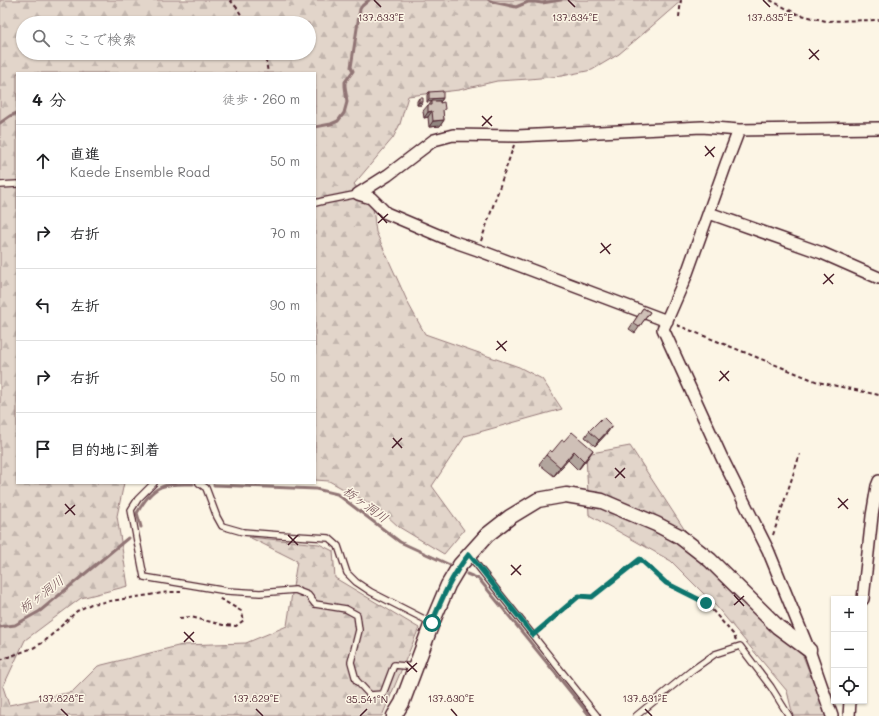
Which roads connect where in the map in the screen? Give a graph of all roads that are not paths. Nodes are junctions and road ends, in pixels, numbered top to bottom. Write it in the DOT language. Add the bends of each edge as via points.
graph roads {
  1 [pos="879,128"];
  2 [pos="739,130"];
  3 [pos="16,184"];
  4 [pos="0,185"];
  5 [pos="358,194"];
  6 [pos="316,203"];
  7 [pos="708,213"];
  8 [pos="879,278"];
  9 [pos="666,321"];
  10 [pos="879,481"];
  11 [pos="153,484"];
  12 [pos="200,484"];
  13 [pos="469,554"];
  14 [pos="863,596"];
  15 [pos="432,623"];
  16 [pos="809,650"];
  17 [pos="416,667"];
  18 [pos="850,704"];
  19 [pos="394,716"];
  20 [pos="597,716"];
  21 [pos="636,716"];
  22 [pos="789,716"];
  23 [pos="832,716"];
  24 [pos="848,716"];
  1 -- 2 [label="street"];
  2 -- 5 [label="street" via="702,127 517,136 452,135 434,140"];
  2 -- 7 [label="street"];
  3 -- 4 [label="lane"];
  5 -- 6 [label="lane"];
  5 -- 9 [label="street" via="371,198 386,213 452,241"];
  7 -- 8 [label="street" via="822,253"];
  7 -- 9 [label="street" via="686,276"];
  9 -- 16 [label="street" via="663,330 768,550"];
  10 -- 14 [label="street" via="872,516"];
  11 -- 17 [label="lane" via="131,510 144,577 233,591 260,593 295,590 308,595 315,604 346,609 357,615 359,630 351,662 356,680 370,695 383,694 394,666"];
  12 -- 15 [label="lane" via="206,488 222,526 243,532 329,538 338,546 347,573 356,582"];
  13 -- 15 [label="street" via="448,585"];
  13 -- 16 [label="street" via="486,535 538,500 566,495 602,501 680,536 710,560 778,627"];
  13 -- 20 [label="lane"];
  15 -- 17 [label="street"];
  16 -- 23 [label="street"];
  17 -- 19 [label="street"];
  18 -- 24 [label="street"];
  21 -- 22 [label="lane" via="691,670 715,654 740,646 772,688"];
}
